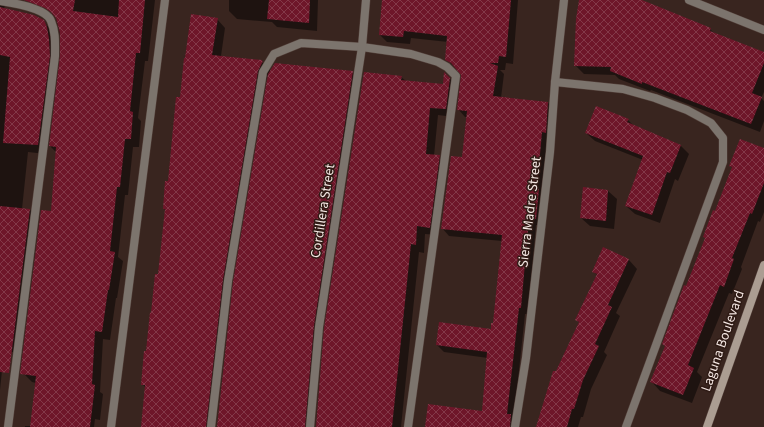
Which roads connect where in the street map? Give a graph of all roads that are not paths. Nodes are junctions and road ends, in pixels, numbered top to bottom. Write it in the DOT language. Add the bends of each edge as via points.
graph roads {
  1 [pos="165,0"];
  2 [pos="366,0"];
  3 [pos="564,0"];
  4 [pos="689,0"];
  5 [pos="0,1"];
  6 [pos="764,30"];
  7 [pos="362,47"];
  8 [pos="555,82"];
  9 [pos="764,264"];
  10 [pos="8,427"];
  11 [pos="111,427"];
  12 [pos="211,427"];
  13 [pos="310,427"];
  14 [pos="408,427"];
  15 [pos="515,427"];
  16 [pos="626,427"];
  17 [pos="707,427"];
  1 -- 11 [label="street"];
  2 -- 7 [label="street, Cordillera Street"];
  3 -- 8 [label="street, Sierra Madre Street"];
  4 -- 6 [label="street"];
  5 -- 10 [label="street" via="39,11 51,20 56,35"];
  7 -- 12 [label="street" via="301,43 274,54 263,72 228,281"];
  7 -- 13 [label="street, Cordillera Street" via="319,327"];
  7 -- 14 [label="street" via="422,57 447,67 456,76"];
  8 -- 15 [label="street, Sierra Madre Street" via="548,168 526,358"];
  8 -- 16 [label="street" via="623,89 655,98 711,123 723,138 723,162"];
  9 -- 17 [label="main road, Laguna Boulevard"];
}
